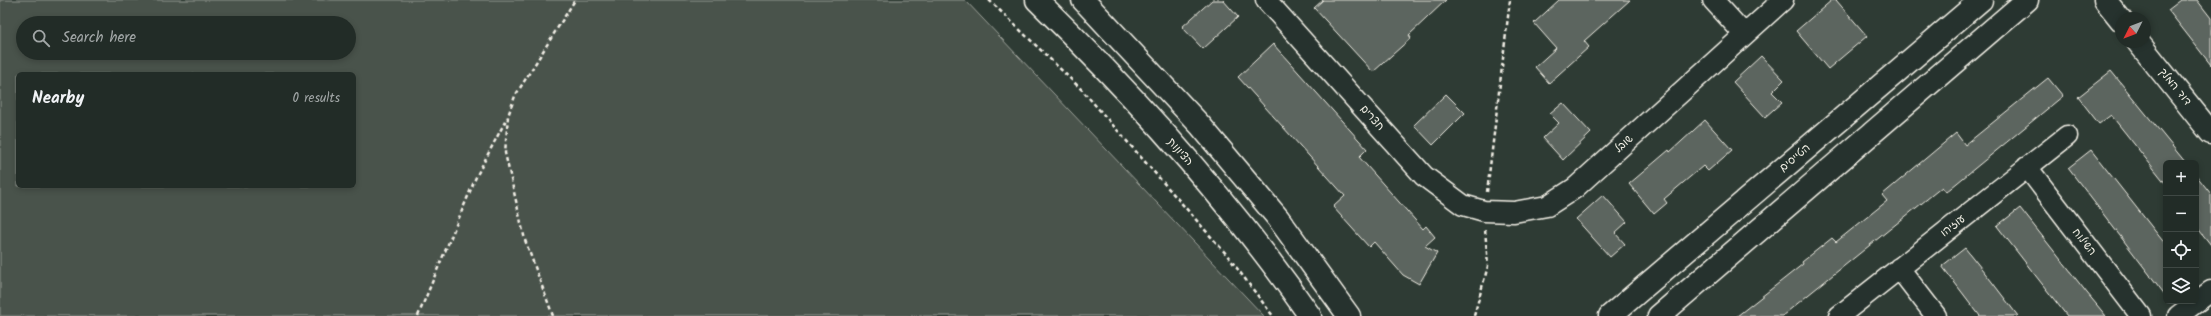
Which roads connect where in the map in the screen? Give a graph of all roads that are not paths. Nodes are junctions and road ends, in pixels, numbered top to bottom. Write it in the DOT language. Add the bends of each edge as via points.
graph roads {
  1 [pos="1037,0"];
  2 [pos="1083,0"];
  3 [pos="1713,0"];
  4 [pos="1783,0"];
  5 [pos="1981,0"];
  6 [pos="2028,0"];
  7 [pos="2105,0"];
  8 [pos="1273,3"];
  9 [pos="2115,12"];
  10 [pos="1744,34"];
  11 [pos="2143,48"];
  12 [pos="2211,133"];
  13 [pos="2067,136"];
  14 [pos="2027,167"];
  15 [pos="1484,210"];
  16 [pos="1899,268"];
  17 [pos="2211,291"];
  18 [pos="1310,316"];
  19 [pos="1349,316"];
  20 [pos="1610,316"];
  21 [pos="1660,316"];
  22 [pos="1839,316"];
  23 [pos="1936,316"];
  24 [pos="2141,316"];
  25 [pos="2178,316"];
  1 -- 18 [label="street, הציונות" via="1175,146 1253,238"];
  2 -- 19 [label="street" via="1200,125 1278,218"];
  3 -- 10 [label="street"];
  4 -- 10 [label="street, שובל"];
  5 -- 20 [label="street, הטייסים"];
  6 -- 21 [label="street"];
  7 -- 9 [label="street"];
  8 -- 15 [label="street, חצרים" via="1424,176 1463,205"];
  10 -- 15 [label="street, שובל" via="1574,188 1547,206 1514,212"];
  11 -- 12 [label="street, דוד המלך"];
  13 -- 14 [label="street, עוזיהו"];
  14 -- 16 [label="street, עוזיהו"];
  14 -- 24 [label="street, השילוח"];
  16 -- 22 [label="street, עוזיהו"];
  16 -- 23 [label="street"];
  17 -- 25 [label="street"];
}
